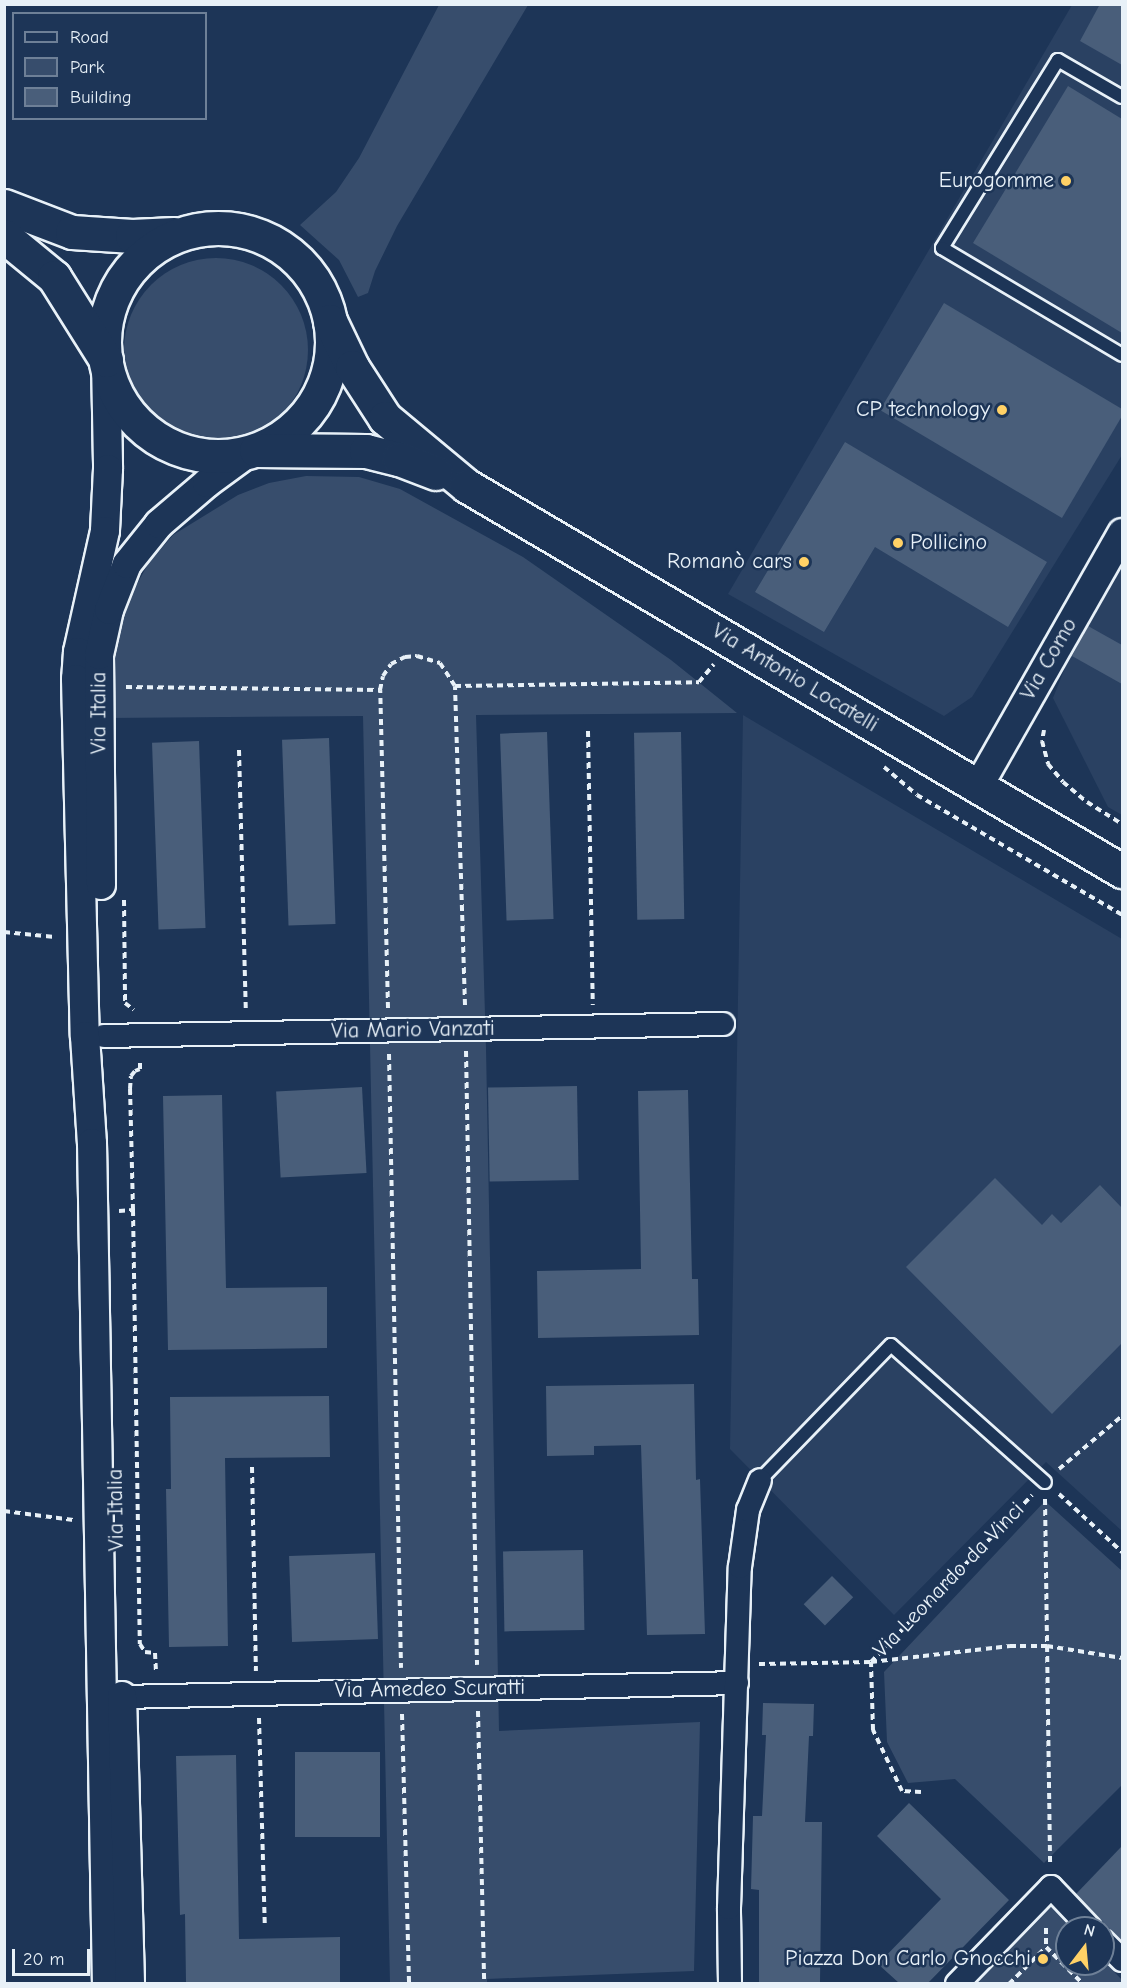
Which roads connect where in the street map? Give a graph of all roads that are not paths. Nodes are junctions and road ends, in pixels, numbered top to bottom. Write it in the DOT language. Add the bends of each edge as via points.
graph roads {
  1 [pos="1122,97"];
  2 [pos="4,206"];
  3 [pos="182,234"];
  4 [pos="4,236"];
  5 [pos="330,321"];
  6 [pos="1122,355"];
  7 [pos="106,360"];
  8 [pos="252,450"];
  9 [pos="467,486"];
  10 [pos="1122,533"];
  11 [pos="978,787"];
  12 [pos="1122,871"];
  13 [pos="82,907"];
  14 [pos="723,1024"];
  15 [pos="104,1036"];
  16 [pos="92,1143"];
  17 [pos="760,1480"];
  18 [pos="1045,1482"];
  19 [pos="102,1595"];
  20 [pos="737,1674"];
  21 [pos="122,1697"];
  22 [pos="104,1803"];
  23 [pos="1078,1916"];
  24 [pos="107,1983"];
  25 [pos="130,1983"];
  26 [pos="730,1983"];
  27 [pos="957,1983"];
  1 -- 6 [label="lane" via="1058,60 942,248"];
  2 -- 3 [label="main road" via="72,232"];
  3 -- 5 [label="main road" via="235,229 278,245 313,279"];
  3 -- 7 [label="main road" via="162,242 142,257 119,286 105,324"];
  4 -- 7 [label="main road" via="54,277"];
  5 -- 8 [label="main road" via="330,361 325,382 312,406 286,433"];
  5 -- 9 [label="main road, Via Antonio Locatelli" via="352,366 385,418"];
  7 -- 8 [label="main road" via="121,402 155,436 201,454 230,455"];
  7 -- 13 [label="street, Via Italia" via="105,531 78,652 76,679"];
  8 -- 9 [label="main road, Via Antonio Locatelli" via="366,451 399,459"];
  8 -- 15 [label="street, Via Italia" via="159,524 127,564 109,610 99,655 112,683"];
  9 -- 11 [label="main road, Via Antonio Locatelli"];
  10 -- 11 [label="street, Via Como"];
  11 -- 12 [label="main road, Via Antonio Locatelli"];
  13 -- 15 [label="street, Via Italia" via="90,942 92,1005 97,1028"];
  13 -- 16 [label="street, Via Italia"];
  14 -- 15 [label="street, Via Mario Vanzati"];
  15 -- 16 [label="street, Via Italia" via="96,1050 97,1118"];
  15 -- 21 [label="street, Via Italia" via="121,1211"];
  16 -- 19 [label="street, Via Italia"];
  17 -- 18 [label="lane" via="891,1345"];
  17 -- 20 [label="street" via="742,1539"];
  19 -- 21 [label="street" via="110,1618 110,1666"];
  19 -- 22 [label="street, Via Italia"];
  20 -- 21 [label="street, Via Amedeo Scuratti" via="478,1688"];
  20 -- 26 [label="street"];
  21 -- 22 [label="street" via="114,1714 112,1774"];
  21 -- 25 [label="street, Via Italia"];
  22 -- 24 [label="street, Via Italia"];
  23 -- 27 [label="street" via="1050,1887"];
}
